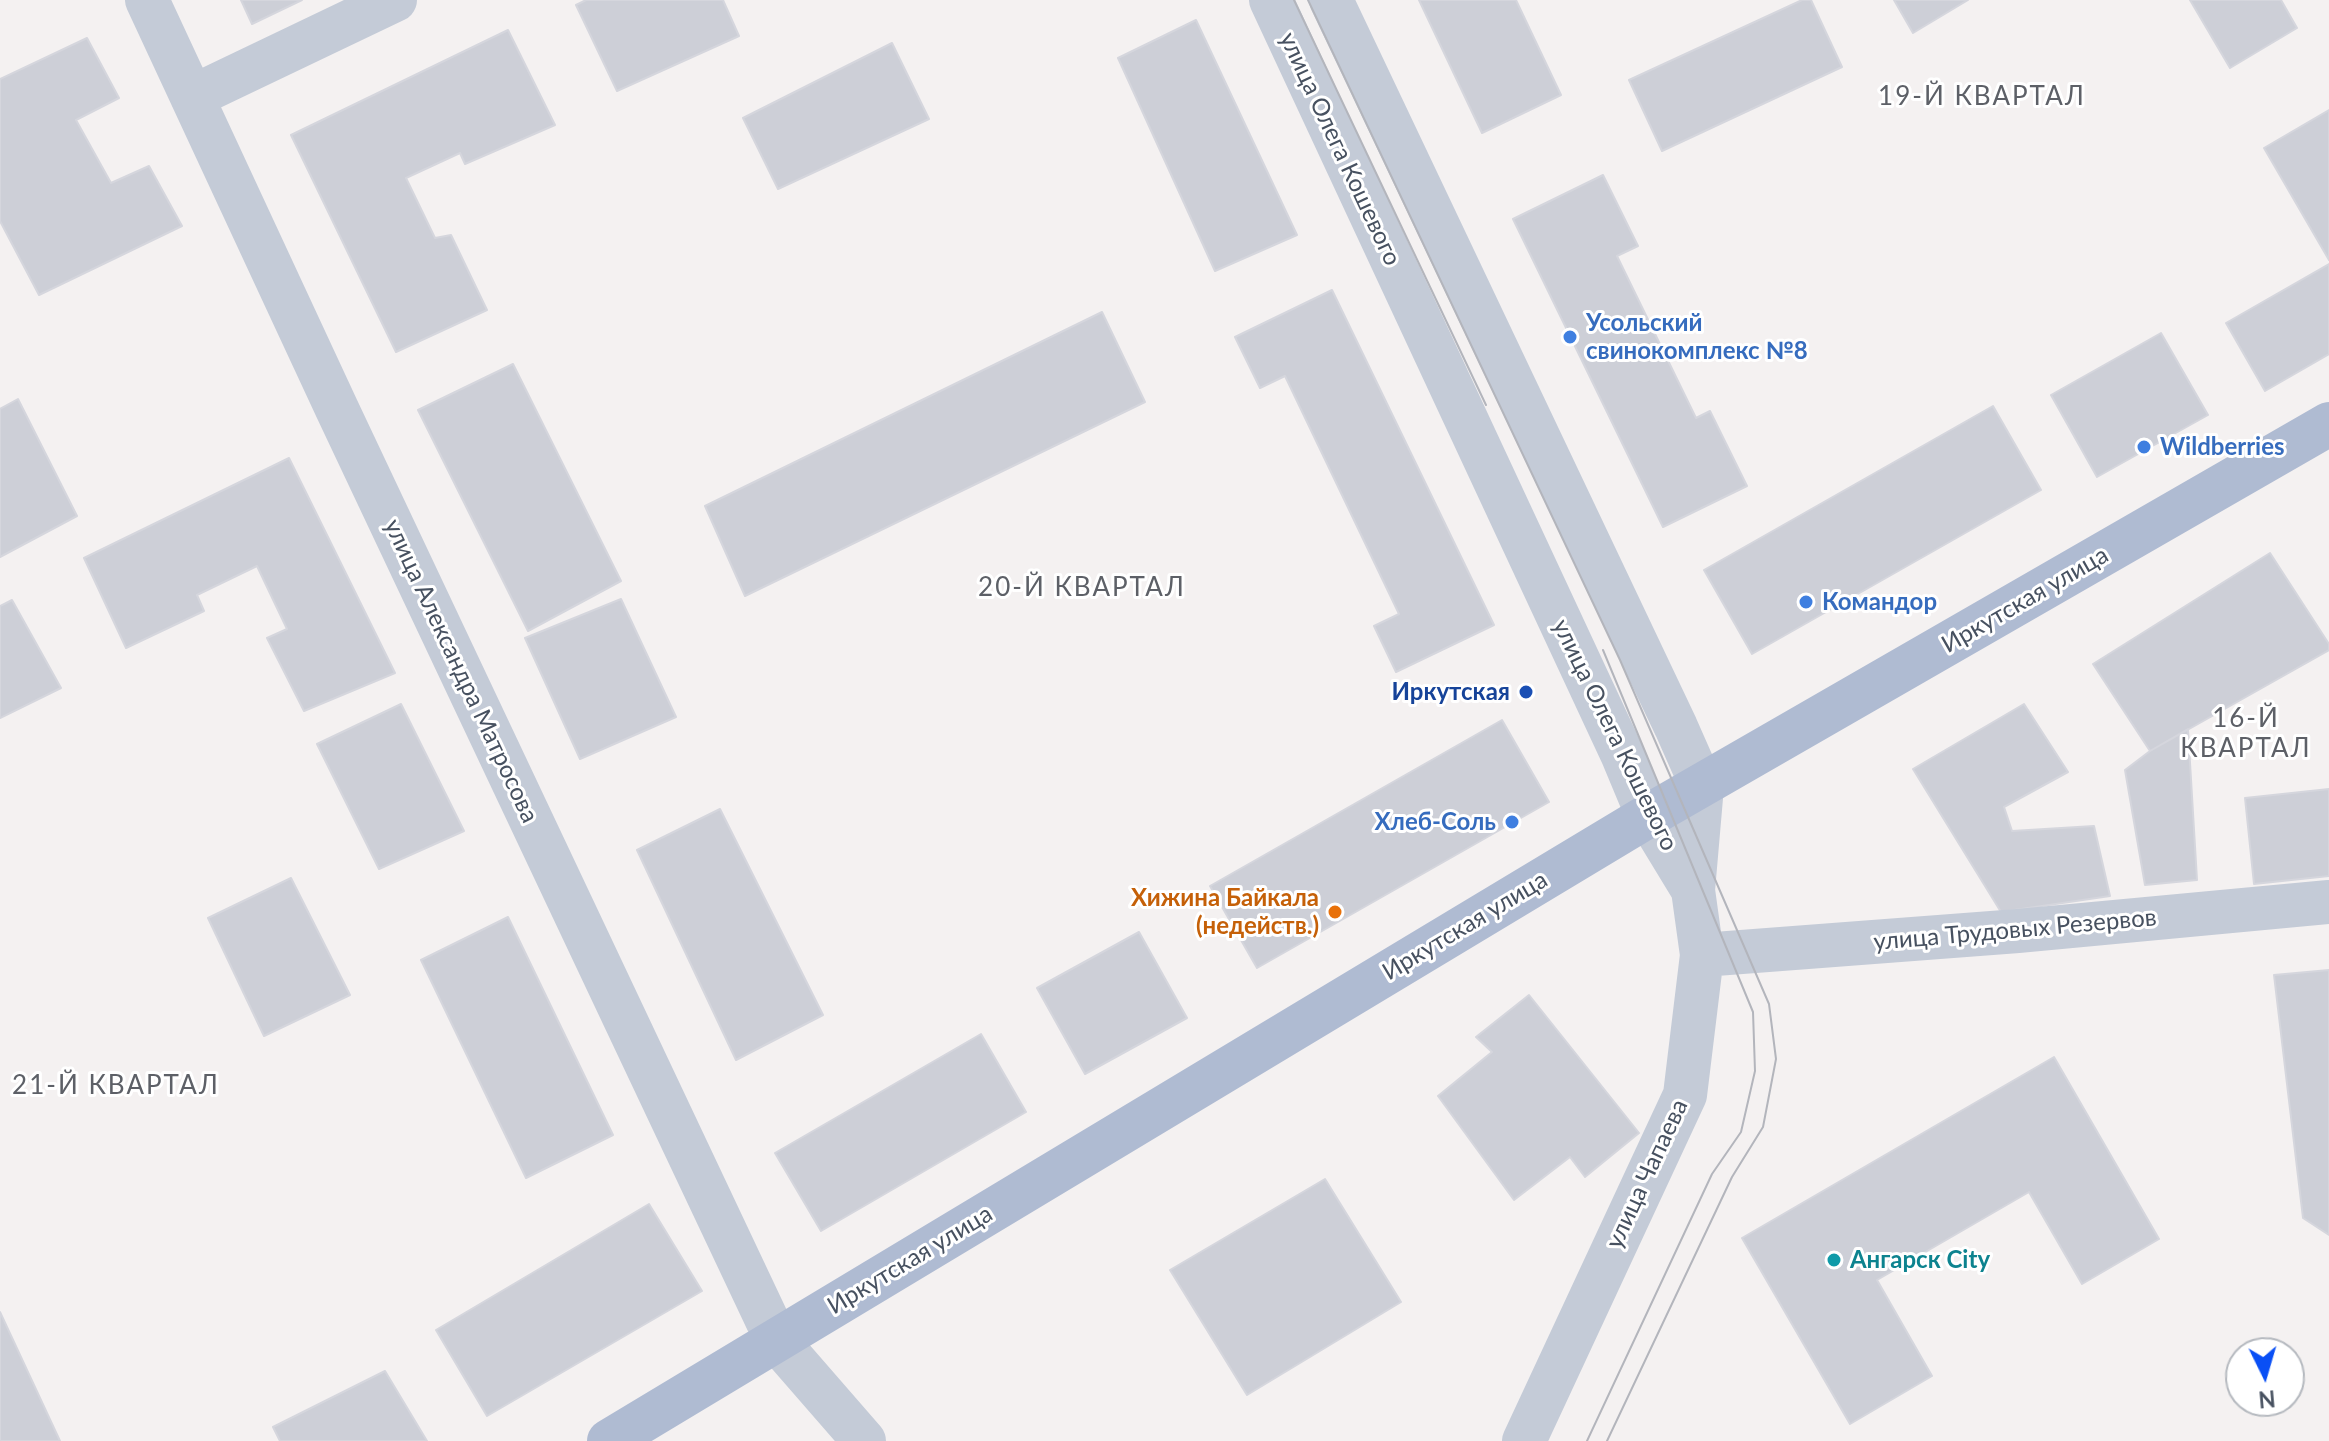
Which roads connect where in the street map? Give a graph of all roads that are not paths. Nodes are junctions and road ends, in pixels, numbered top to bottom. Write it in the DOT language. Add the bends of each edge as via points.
graph roads {
  1 [pos="147,0"];
  2 [pos="395,0"];
  3 [pos="1271,0"];
  4 [pos="1331,0"];
  5 [pos="192,97"];
  6 [pos="2329,424"];
  7 [pos="1702,786"];
  8 [pos="1648,816"];
  9 [pos="1693,890"];
  10 [pos="2329,902"];
  11 [pos="1702,955"];
  12 [pos="777,1341"];
  13 [pos="609,1441"];
  14 [pos="864,1441"];
  15 [pos="1524,1441"];
  1 -- 5 [label="street, улица Александра Матросова"];
  2 -- 5 [label="street"];
  3 -- 8 [label="street, улица Олега Кошевого"];
  4 -- 7 [label="street, улица Олега Кошевого"];
  5 -- 12 [label="street, улица Александра Матросова"];
  6 -- 7 [label="main road, Иркутская улица"];
  7 -- 8 [label="main road, Иркутская улица"];
  7 -- 9 [label="street, улица Олега Кошевого"];
  8 -- 9 [label="street, улица Олега Кошевого"];
  8 -- 12 [label="main road, Иркутская улица"];
  9 -- 11 [label="street, улица Чапаева"];
  10 -- 11 [label="street, улица Трудовых Резервов"];
  11 -- 15 [label="street, улица Чапаева" via="1685,1095"];
  12 -- 13 [label="main road, Иркутская улица"];
  12 -- 14 [label="street, улица Александра Матросова"];
}
